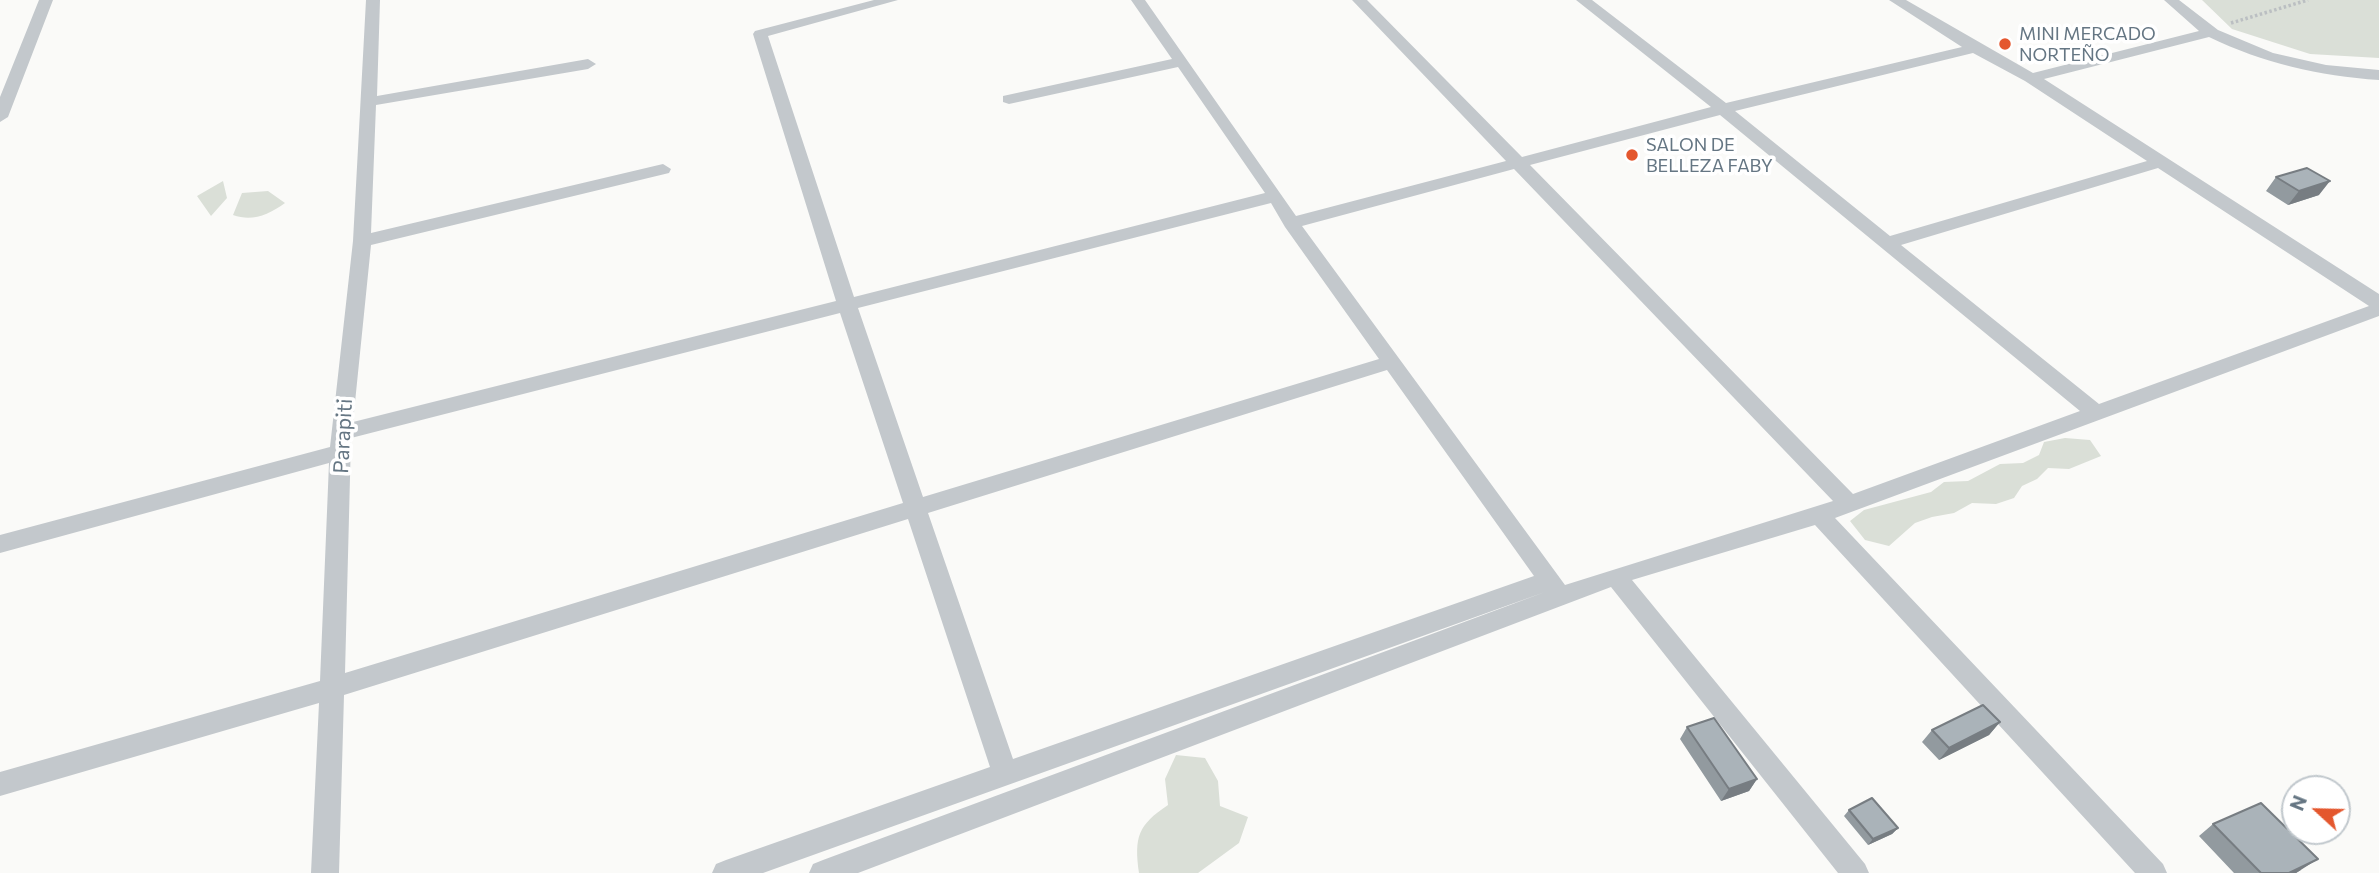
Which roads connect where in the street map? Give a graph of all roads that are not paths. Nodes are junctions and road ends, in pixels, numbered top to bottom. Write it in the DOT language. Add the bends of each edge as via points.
graph roads {
  1 [pos="46,0"];
  2 [pos="373,0"];
  3 [pos="891,0"];
  4 [pos="1138,0"];
  5 [pos="1359,0"];
  6 [pos="1586,0"];
  7 [pos="1896,0"];
  8 [pos="2171,0"];
  9 [pos="2211,32"];
  10 [pos="1975,48"];
  11 [pos="1181,61"];
  12 [pos="588,64"];
  13 [pos="2379,75"];
  14 [pos="2031,78"];
  15 [pos="1009,99"];
  16 [pos="368,103"];
  17 [pos="1723,109"];
  18 [pos="0,117"];
  19 [pos="1514,162"];
  20 [pos="2161,162"];
  21 [pos="663,169"];
  22 [pos="1276,196"];
  23 [pos="1291,223"];
  24 [pos="362,241"];
  25 [pos="1886,243"];
  26 [pos="2379,303"];
  27 [pos="847,305"];
  28 [pos="2379,309"];
  29 [pos="1391,362"];
  30 [pos="2095,413"];
  31 [pos="341,442"];
  32 [pos="1849,503"];
  33 [pos="916,511"];
  34 [pos="1819,515"];
  35 [pos="0,544"];
  36 [pos="1615,576"];
  37 [pos="1555,588"];
  38 [pos="332,688"];
  39 [pos="1006,775"];
  40 [pos="0,784"];
  41 [pos="325,873"];
  42 [pos="726,873"];
  43 [pos="823,873"];
  44 [pos="1855,873"];
  45 [pos="2153,873"];
  1 -- 18 [label="street"];
  2 -- 16 [label="street, Parapiti"];
  3 -- 27 [label="street" via="760,34"];
  4 -- 11 [label="street"];
  5 -- 19 [label="street"];
  6 -- 17 [label="street"];
  7 -- 10 [label="street"];
  8 -- 9 [label="street"];
  9 -- 13 [label="street" via="2253,51 2302,65"];
  9 -- 14 [label="street"];
  10 -- 14 [label="street"];
  10 -- 17 [label="street"];
  11 -- 15 [label="street"];
  11 -- 22 [label="street"];
  12 -- 16 [label="street"];
  14 -- 20 [label="street"];
  16 -- 24 [label="street, Parapiti"];
  17 -- 19 [label="street"];
  17 -- 25 [label="street"];
  19 -- 23 [label="street"];
  19 -- 32 [label="street"];
  20 -- 25 [label="street"];
  20 -- 26 [label="street"];
  21 -- 24 [label="street"];
  22 -- 23 [label="street"];
  22 -- 27 [label="street"];
  23 -- 29 [label="street"];
  24 -- 31 [label="street, Parapiti"];
  25 -- 30 [label="street"];
  27 -- 31 [label="street"];
  27 -- 33 [label="street"];
  28 -- 30 [label="street"];
  29 -- 33 [label="street"];
  29 -- 37 [label="street"];
  30 -- 32 [label="street"];
  31 -- 35 [label="street"];
  31 -- 38 [label="street, Parapiti"];
  32 -- 34 [label="street"];
  33 -- 38 [label="street"];
  33 -- 39 [label="street"];
  34 -- 36 [label="street"];
  34 -- 45 [label="street"];
  36 -- 37 [label="street"];
  36 -- 44 [label="street"];
  37 -- 39 [label="street"];
  37 -- 43 [label="street"];
  38 -- 40 [label="street"];
  38 -- 41 [label="street, Parapiti"];
  39 -- 42 [label="street"];
}
